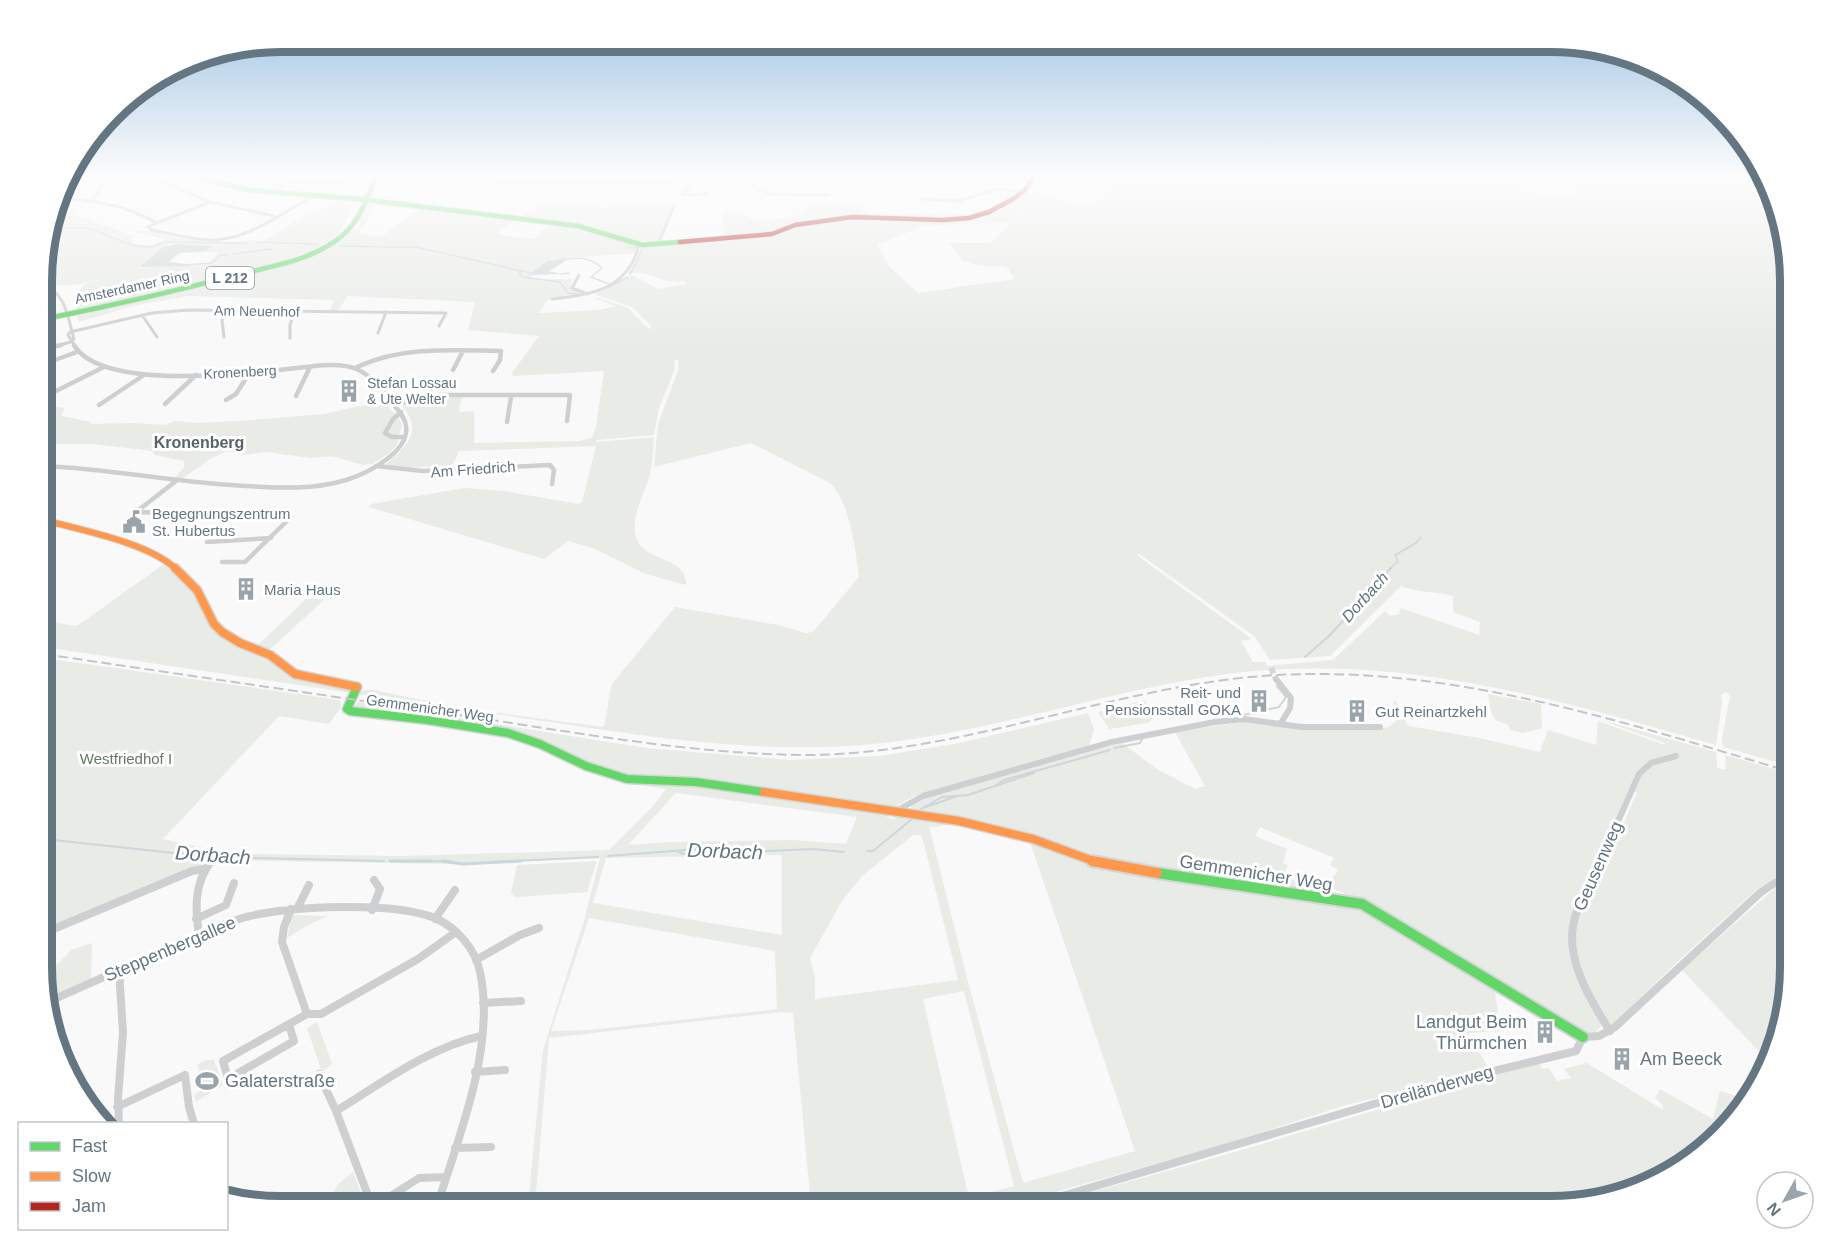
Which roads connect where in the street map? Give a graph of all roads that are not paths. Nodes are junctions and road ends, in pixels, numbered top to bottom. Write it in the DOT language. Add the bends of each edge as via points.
graph roads {
  1 [pos="179,234"];
  2 [pos="238,234"];
  3 [pos="344,234"];
  4 [pos="609,234"];
  5 [pos="662,234"];
  6 [pos="770,234"];
  7 [pos="658,244"];
  8 [pos="639,245"];
  9 [pos="579,275"];
  10 [pos="52,290"];
  11 [pos="589,295"];
  12 [pos="552,299"];
  13 [pos="226,311"];
  14 [pos="295,312"];
  15 [pos="386,312"];
  16 [pos="66,315"];
  17 [pos="142,315"];
  18 [pos="52,318"];
  19 [pos="439,326"];
  20 [pos="70,332"];
  21 [pos="378,333"];
  22 [pos="157,337"];
  23 [pos="224,337"];
  24 [pos="290,338"];
  25 [pos="71,342"];
  26 [pos="52,347"];
  27 [pos="463,351"];
  28 [pos="77,352"];
  29 [pos="52,361"];
  30 [pos="104,367"];
  31 [pos="310,367"];
  32 [pos="357,367"];
  33 [pos="453,370"];
  34 [pos="493,371"];
  35 [pos="250,372"];
  36 [pos="144,375"];
  37 [pos="196,375"];
  38 [pos="52,393"];
  39 [pos="296,396"];
  40 [pos="511,397"];
  41 [pos="226,400"];
  42 [pos="165,404"];
  43 [pos="99,405"];
  44 [pos="394,405"];
  45 [pos="401,412"];
  46 [pos="567,421"];
  47 [pos="507,422"];
  48 [pos="405,437"];
  49 [pos="376,466"];
  50 [pos="52,467"];
  51 [pos="176,481"];
  52 [pos="552,484"];
  53 [pos="52,522"];
  54 [pos="271,538"];
  55 [pos="207,542"];
  56 [pos="222,562"];
  57 [pos="1276,679"];
  58 [pos="1281,723"];
  59 [pos="1380,727"];
  60 [pos="1676,756"];
  61 [pos="896,811"];
  62 [pos="217,854"];
  63 [pos="204,869"];
  64 [pos="374,880"];
  65 [pos="1780,881"];
  66 [pos="234,884"];
  67 [pos="309,885"];
  68 [pos="455,890"];
  69 [pos="294,909"];
  70 [pos="372,910"];
  71 [pos="196,919"];
  72 [pos="435,919"];
  73 [pos="539,928"];
  74 [pos="52,929"];
  75 [pos="456,932"];
  76 [pos="199,935"];
  77 [pos="476,960"];
  78 [pos="119,970"];
  79 [pos="54,999"];
  80 [pos="521,1000"];
  81 [pos="483,1003"];
  82 [pos="307,1014"];
  83 [pos="288,1025"];
  84 [pos="1610,1031"];
  85 [pos="481,1036"];
  86 [pos="1583,1037"];
  87 [pos="505,1070"];
  88 [pos="475,1072"];
  89 [pos="320,1074"];
  90 [pos="117,1107"];
  91 [pos="336,1111"];
  92 [pos="119,1122"];
  93 [pos="193,1122"];
  94 [pos="491,1147"];
  95 [pos="455,1148"];
  96 [pos="446,1177"];
  97 [pos="370,1196"];
  98 [pos="390,1196"];
  99 [pos="440,1196"];
  100 [pos="1062,1196"];
  1 -- 2 [label="street" via="222,239"];
  3 -- 16 [label="street, Amsterdamer Ring / L 212" via="295,259 196,287"];
  4 -- 8 [label="street"];
  5 -- 7 [label="street"];
  6 -- 7 [label="street"];
  7 -- 8 [label="street"];
  8 -- 11 [label="street" via="626,276"];
  9 -- 11 [label="street" via="572,288"];
  10 -- 16 [label="street" via="60,295"];
  11 -- 12 [label="street"];
  13 -- 14 [label="street, Am Neuenhof"];
  13 -- 17 [label="street, Am Neuenhof" via="177,310"];
  13 -- 23 [label="street" via="222,320"];
  14 -- 15 [label="street, Am Neuenhof"];
  14 -- 24 [label="street"];
  15 -- 19 [label="street, Am Neuenhof" via="446,313"];
  15 -- 21 [label="street"];
  16 -- 18 [label="street, Amsterdamer Ring / L 212"];
  16 -- 20 [label="street, Kronenberg"];
  17 -- 20 [label="street, Am Neuenhof"];
  17 -- 22 [label="street"];
  20 -- 25 [label="street, Kronenberg"];
  25 -- 26 [label="street"];
  25 -- 28 [label="street, Kronenberg"];
  27 -- 32 [label="street" via="405,353"];
  27 -- 33 [label="street"];
  27 -- 34 [label="street" via="501,351"];
  28 -- 29 [label="street"];
  28 -- 30 [label="street, Kronenberg"];
  30 -- 36 [label="street, Kronenberg"];
  30 -- 38 [label="street"];
  31 -- 32 [label="street, Kronenberg"];
  31 -- 35 [label="street, Kronenberg"];
  31 -- 39 [label="street"];
  32 -- 44 [label="street"];
  35 -- 37 [label="street, Kronenberg"];
  35 -- 41 [label="street" via="236,394"];
  36 -- 37 [label="street, Kronenberg"];
  36 -- 43 [label="street"];
  37 -- 42 [label="street"];
  40 -- 44 [label="street" via="440,395"];
  40 -- 46 [label="street" via="570,395"];
  40 -- 47 [label="street"];
  44 -- 45 [label="street"];
  45 -- 48 [label="street" via="407,422"];
  45 -- 48 [label="street" via="385,433"];
  48 -- 49 [label="street" via="394,453"];
  49 -- 51 [label="street" via="344,480 308,487"];
  49 -- 52 [label="street, Am Friedrich" via="417,472 550,465 554,470"];
  50 -- 51 [label="street"];
  51 -- 54 [label="street" via="136,512 291,517"];
  53 -- 61 [label="street, Gemmenicher Weg" via="119,541 173,566 197,590 222,632 270,654 295,674 359,687 348,704 350,711 508,733 627,779 696,782"];
  54 -- 55 [label="street"];
  54 -- 56 [label="street" via="245,562"];
  57 -- 58 [label="street" via="1291,699"];
  58 -- 59 [label="street" via="1301,727"];
  58 -- 61 [label="street" via="1234,720 1124,739 923,796"];
  60 -- 84 [label="street, Geusenweg" via="1651,763 1640,774 1575,918 1573,940 1580,970"];
  61 -- 86 [label="street, Gemmenicher Weg" via="997,828 1100,864 1362,904"];
  62 -- 63 [label="street"];
  63 -- 71 [label="street" via="195,896"];
  63 -- 74 [label="street"];
  64 -- 70 [label="street" via="383,887"];
  65 -- 84 [label="street" via="1761,892"];
  66 -- 71 [label="street" via="226,905"];
  67 -- 69 [label="street"];
  68 -- 72 [label="street"];
  69 -- 70 [label="street, Steppenbergallee"];
  69 -- 76 [label="street, Steppenbergallee" via="244,918"];
  69 -- 82 [label="street" via="284,927 282,942"];
  70 -- 72 [label="street, Steppenbergallee" via="406,911"];
  71 -- 76 [label="street"];
  72 -- 75 [label="street, Steppenbergallee"];
  73 -- 77 [label="street"];
  75 -- 77 [label="street, Steppenbergallee"];
  75 -- 82 [label="street" via="321,1014"];
  76 -- 78 [label="street, Steppenbergallee"];
  77 -- 81 [label="street, Steppenbergallee"];
  78 -- 79 [label="street, Steppenbergallee"];
  78 -- 90 [label="street" via="124,1012"];
  80 -- 81 [label="street"];
  81 -- 85 [label="street, Steppenbergallee"];
  82 -- 83 [label="street"];
  83 -- 83 [label="street" via="223,1061 228,1079 294,1041"];
  84 -- 86 [label="street, Dreiländerweg"];
  85 -- 88 [label="street, Steppenbergallee"];
  85 -- 91 [label="street" via="438,1048"];
  86 -- 100 [label="street, Dreiländerweg" via="1576,1051 1445,1083"];
  87 -- 88 [label="street"];
  88 -- 95 [label="street, Steppenbergallee"];
  89 -- 91 [label="street"];
  90 -- 92 [label="street"];
  90 -- 93 [label="street" via="185,1075"];
  91 -- 97 [label="street"];
  94 -- 95 [label="street"];
  95 -- 96 [label="street, Steppenbergallee"];
  96 -- 98 [label="street" via="419,1178"];
  96 -- 99 [label="street, Steppenbergallee"];
}
